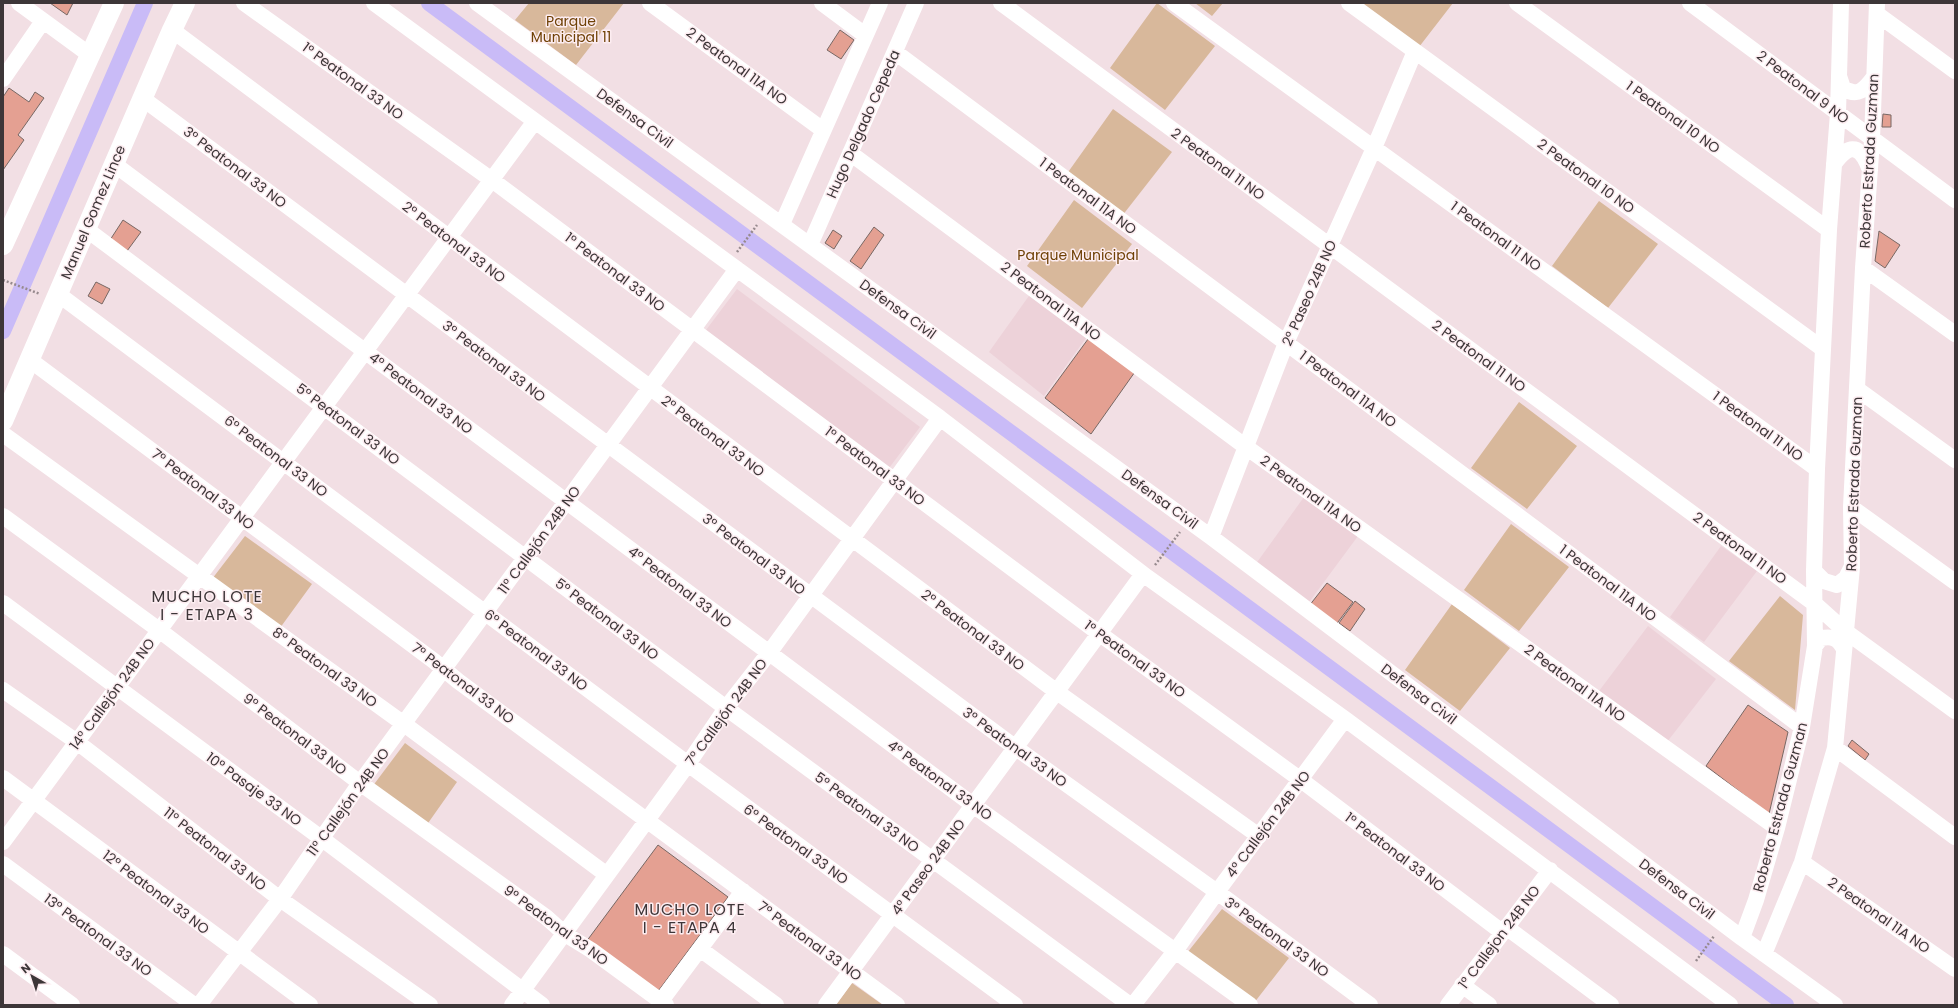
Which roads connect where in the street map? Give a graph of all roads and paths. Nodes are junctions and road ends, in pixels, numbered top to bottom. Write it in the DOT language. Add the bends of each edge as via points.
graph roads {
  1 [pos="19,3"];
  2 [pos="114,3"];
  3 [pos="185,3"];
  4 [pos="244,3"];
  5 [pos="374,3"];
  6 [pos="477,3"];
  7 [pos="650,3"];
  8 [pos="822,3"];
  9 [pos="880,3"];
  10 [pos="916,3"];
  11 [pos="1001,3"];
  12 [pos="1174,3"];
  13 [pos="1349,3"];
  14 [pos="1517,3"];
  15 [pos="1690,3"];
  16 [pos="1841,3"];
  17 [pos="1877,8"];
  18 [pos="43,21"];
  19 [pos="172,30"];
  20 [pos="866,35"];
  21 [pos="1415,51"];
  22 [pos="895,52"];
  23 [pos="90,55"];
  24 [pos="1955,71"];
  25 [pos="1839,74"];
  26 [pos="1874,77"];
  27 [pos="3,79"];
  28 [pos="142,98"];
  29 [pos="1838,113"];
  30 [pos="535,121"];
  31 [pos="824,130"];
  32 [pos="1872,140"];
  33 [pos="1374,148"];
  34 [pos="850,153"];
  35 [pos="114,164"];
  36 [pos="1834,164"];
  37 [pos="1870,170"];
  38 [pos="492,180"];
  39 [pos="1955,200"];
  40 [pos="782,224"];
  41 [pos="757,225"];
  42 [pos="86,229"];
  43 [pos="1829,230"];
  44 [pos="449,238"];
  45 [pos="810,245"];
  46 [pos="3,246"];
  47 [pos="1330,246"];
  48 [pos="735,263"];
  49 [pos="1863,268"];
  50 [pos="3,280"];
  51 [pos="52,295"];
  52 [pos="407,295"];
  53 [pos="693,330"];
  54 [pos="1955,334"];
  55 [pos="1286,343"];
  56 [pos="1823,349"];
  57 [pos="365,352"];
  58 [pos="30,360"];
  59 [pos="650,388"];
  60 [pos="1857,389"];
  61 [pos="324,407"];
  62 [pos="940,418"];
  63 [pos="3,421"];
  64 [pos="3,434"];
  65 [pos="608,446"];
  66 [pos="1246,447"];
  67 [pos="1955,460"];
  68 [pos="283,462"];
  69 [pos="1817,469"];
  70 [pos="895,481"];
  71 [pos="566,502"];
  72 [pos="1851,507"];
  73 [pos="3,516"];
  74 [pos="242,518"];
  75 [pos="1179,533"];
  76 [pos="1211,537"];
  77 [pos="852,539"];
  78 [pos="526,558"];
  79 [pos="1852,568"];
  80 [pos="1148,571"];
  81 [pos="1814,571"];
  82 [pos="199,576"];
  83 [pos="1955,582"];
  84 [pos="810,596"];
  85 [pos="3,603"];
  86 [pos="1815,604"];
  87 [pos="486,613"];
  88 [pos="159,630"];
  89 [pos="1845,631"];
  90 [pos="1100,634"];
  91 [pos="1815,646"];
  92 [pos="1844,649"];
  93 [pos="768,653"];
  94 [pos="445,669"];
  95 [pos="117,687"];
  96 [pos="3,690"];
  97 [pos="1057,692"];
  98 [pos="726,708"];
  99 [pos="1955,711"];
  100 [pos="1345,719"];
  101 [pos="404,724"];
  102 [pos="1802,727"];
  103 [pos="77,742"];
  104 [pos="1016,748"];
  105 [pos="1835,748"];
  106 [pos="688,764"];
  107 [pos="3,778"];
  108 [pos="1301,780"];
  109 [pos="360,783"];
  110 [pos="34,799"];
  111 [pos="973,805"];
  112 [pos="647,820"];
  113 [pos="1777,828"];
  114 [pos="1260,836"];
  115 [pos="1955,837"];
  116 [pos="321,838"];
  117 [pos="3,842"];
  118 [pos="933,860"];
  119 [pos="1802,862"];
  120 [pos="3,864"];
  121 [pos="1550,870"];
  122 [pos="607,875"];
  123 [pos="743,891"];
  124 [pos="1217,892"];
  125 [pos="280,899"];
  126 [pos="892,915"];
  127 [pos="1504,930"];
  128 [pos="565,934"];
  129 [pos="1714,936"];
  130 [pos="1742,938"];
  131 [pos="700,949"];
  132 [pos="1176,950"];
  133 [pos="238,952"];
  134 [pos="3,954"];
  135 [pos="1764,954"];
  136 [pos="1696,961"];
  137 [pos="1955,969"];
  138 [pos="851,971"];
  139 [pos="1462,985"];
  140 [pos="522,991"];
  141 [pos="664,1003"];
  142 [pos="72,1005"];
  143 [pos="194,1005"];
  144 [pos="199,1005"];
  145 [pos="310,1005"];
  146 [pos="430,1005"];
  147 [pos="512,1005"];
  148 [pos="542,1005"];
  149 [pos="776,1005"];
  150 [pos="826,1005"];
  151 [pos="897,1005"];
  152 [pos="1015,1005"];
  153 [pos="1132,1005"];
  154 [pos="1250,1005"];
  155 [pos="1370,1005"];
  156 [pos="1448,1005"];
  157 [pos="1489,1005"];
  158 [pos="1611,1005"];
  159 [pos="1730,1005"];
  160 [pos="1835,1005"];
  1 -- 18 [label="street"];
  2 -- 23 [label="main road"];
  3 -- 19 [label="main road, Manuel Gomez Lince"];
  4 -- 38 [label="street, 1° Peatonal 33 NO"];
  5 -- 30 [label="street"];
  6 -- 40 [label="street, Defensa Civil"];
  7 -- 31 [label="street, 2 Peatonal 11A NO"];
  8 -- 20 [label="street"];
  9 -- 20 [label="street"];
  10 -- 22 [label="street, Hugo Delgado Cepeda"];
  11 -- 47 [label="street, 2 Peatonal 11 NO"];
  12 -- 33 [label="street, 1 Peatonal 11 NO"];
  13 -- 21 [label="street, 2 Peatonal 10 NO"];
  14 -- 43 [label="street, 1 Peatonal 10 NO"];
  15 -- 29 [label="street, 2 Peatonal 9 NO"];
  16 -- 25 [label="street, Roberto Estrada Guzman"];
  17 -- 24 [label="street"];
  17 -- 26 [label="street, Roberto Estrada Guzman"];
  18 -- 23 [label="street"];
  18 -- 27 [label="street"];
  19 -- 28 [label="main road, Manuel Gomez Lince"];
  19 -- 44 [label="street, 2° Peatonal 33 NO"];
  20 -- 31 [label="street"];
  21 -- 33 [label="street, 2° Paseo 24B NO"];
  21 -- 56 [label="street, 2 Peatonal 10 NO"];
  22 -- 34 [label="street, Hugo Delgado Cepeda"];
  22 -- 55 [label="street, 1 Peatonal 11A NO"];
  23 -- 46 [label="main road"];
  25 -- 26 [label="street" via="1843,88 1850,93 1859,93"];
  25 -- 29 [label="street, Roberto Estrada Guzman"];
  26 -- 32 [label="street, Roberto Estrada Guzman"];
  28 -- 35 [label="main road, Manuel Gomez Lince"];
  28 -- 52 [label="street, 3° Peatonal 33 NO"];
  29 -- 32 [label="street, 2 Peatonal 9 NO"];
  29 -- 36 [label="street, Roberto Estrada Guzman"];
  30 -- 38 [label="street, 14° Callejón 24B NO"];
  30 -- 48 [label="street"];
  31 -- 40 [label="street"];
  32 -- 37 [label="street, Roberto Estrada Guzman"];
  32 -- 39 [label="street, 2 Peatonal 9 NO"];
  33 -- 47 [label="street, 2° Paseo 24B NO"];
  33 -- 69 [label="street, 1 Peatonal 11 NO"];
  34 -- 45 [label="street, Hugo Delgado Cepeda"];
  34 -- 66 [label="street, 2 Peatonal 11A NO"];
  35 -- 42 [label="main road, Manuel Gomez Lince"];
  35 -- 57 [label="street, 4° Peatonal 33 NO"];
  36 -- 37 [label="street" via="1842,152 1857,150 1865,156"];
  36 -- 43 [label="street, Roberto Estrada Guzman"];
  37 -- 49 [label="street, Roberto Estrada Guzman"];
  38 -- 44 [label="street, 14° Callejón 24B NO"];
  38 -- 53 [label="street, 1° Peatonal 33 NO"];
  40 -- 45 [label="street, Defensa Civil"];
  41 -- 48 [label="path"];
  42 -- 51 [label="main road, Manuel Gomez Lince"];
  42 -- 61 [label="street, 5° Peatonal 33 NO"];
  43 -- 56 [label="street, Roberto Estrada Guzman"];
  44 -- 52 [label="street, 14° Callejón 24B NO"];
  44 -- 59 [label="street, 2° Peatonal 33 NO"];
  45 -- 76 [label="street, Defensa Civil"];
  47 -- 55 [label="street, 2° Paseo 24B NO"];
  47 -- 86 [label="street, 2 Peatonal 11 NO"];
  48 -- 53 [label="street, 11° Callejón 24B NO"];
  48 -- 62 [label="street"];
  49 -- 54 [label="street"];
  49 -- 60 [label="street, Roberto Estrada Guzman"];
  50 -- 51 [label="path"];
  51 -- 58 [label="main road, Manuel Gomez Lince"];
  51 -- 68 [label="street, 6° Peatonal 33 NO"];
  52 -- 57 [label="street, 14° Callejón 24B NO"];
  52 -- 65 [label="street, 3° Peatonal 33 NO"];
  53 -- 59 [label="street, 11° Callejón 24B NO"];
  53 -- 70 [label="street, 1° Peatonal 33 NO"];
  55 -- 66 [label="street, 2° Paseo 24B NO"];
  55 -- 102 [label="street, 1 Peatonal 11A NO"];
  56 -- 69 [label="street, Roberto Estrada Guzman"];
  57 -- 61 [label="street, 14° Callejón 24B NO"];
  57 -- 71 [label="street, 4° Peatonal 33 NO"];
  58 -- 63 [label="main road, Manuel Gomez Lince"];
  58 -- 74 [label="street, 7° Peatonal 33 NO"];
  59 -- 65 [label="street, 11° Callejón 24B NO"];
  59 -- 77 [label="street, 2° Peatonal 33 NO"];
  60 -- 67 [label="street"];
  60 -- 72 [label="street, Roberto Estrada Guzman"];
  61 -- 68 [label="street, 14° Callejón 24B NO"];
  61 -- 78 [label="street, 5° Peatonal 33 NO"];
  62 -- 70 [label="street, 7° Callejón 24B NO"];
  62 -- 80 [label="street"];
  64 -- 82 [label="street, 8° Peatonal 33 NO"];
  65 -- 71 [label="street, 11° Callejón 24B NO"];
  65 -- 84 [label="street, 3° Peatonal 33 NO"];
  66 -- 76 [label="street, 2° Paseo 24B NO"];
  66 -- 113 [label="street, 2 Peatonal 11A NO"];
  68 -- 74 [label="street, 14° Callejón 24B NO"];
  68 -- 87 [label="street, 6° Peatonal 33 NO"];
  69 -- 81 [label="street, Roberto Estrada Guzman"];
  70 -- 77 [label="street, 7° Callejón 24B NO"];
  70 -- 90 [label="street, 1° Peatonal 33 NO"];
  71 -- 78 [label="street, 11° Callejón 24B NO"];
  71 -- 93 [label="street, 4° Peatonal 33 NO"];
  72 -- 79 [label="street, Roberto Estrada Guzman"];
  72 -- 83 [label="street"];
  73 -- 88 [label="street, 9° Peatonal 33 NO"];
  74 -- 82 [label="street, 14° Callejón 24B NO"];
  74 -- 94 [label="street, 7° Peatonal 33 NO"];
  75 -- 80 [label="path"];
  76 -- 130 [label="street, Defensa Civil"];
  77 -- 84 [label="street, 7° Callejón 24B NO"];
  77 -- 97 [label="street, 2° Peatonal 33 NO"];
  78 -- 87 [label="street, 11° Callejón 24B NO"];
  78 -- 98 [label="street, 5° Peatonal 33 NO"];
  79 -- 81 [label="street" via="1846,578 1837,584 1824,581"];
  79 -- 89 [label="street, Roberto Estrada Guzman"];
  80 -- 90 [label="street, 4° Paseo 24B NO"];
  80 -- 100 [label="street"];
  81 -- 86 [label="street, Roberto Estrada Guzman"];
  82 -- 88 [label="street, 14° Callejón 24B NO"];
  82 -- 101 [label="street, 8° Peatonal 33 NO"];
  84 -- 93 [label="street, 7° Callejón 24B NO"];
  84 -- 104 [label="street, 3° Peatonal 33 NO"];
  85 -- 95 [label="street, 10° Pasaje 33 NO"];
  86 -- 89 [label="street, 2 Peatonal 11 NO"];
  86 -- 91 [label="street, Roberto Estrada Guzman"];
  87 -- 94 [label="street, 11° Callejón 24B NO"];
  87 -- 106 [label="street, 6° Peatonal 33 NO"];
  88 -- 95 [label="street, 14° Callejón 24B NO"];
  88 -- 109 [label="street, 9° Peatonal 33 NO"];
  89 -- 92 [label="street, Roberto Estrada Guzman"];
  89 -- 99 [label="street, 2 Peatonal 11 NO"];
  90 -- 97 [label="street, 4° Paseo 24B NO"];
  90 -- 108 [label="street, 1° Peatonal 33 NO"];
  91 -- 92 [label="street" via="1821,638 1830,636 1839,640"];
  91 -- 102 [label="street, Roberto Estrada Guzman"];
  92 -- 105 [label="street, Roberto Estrada Guzman"];
  93 -- 98 [label="street, 7° Callejón 24B NO"];
  93 -- 111 [label="street, 4° Peatonal 33 NO"];
  94 -- 101 [label="street, 11° Callejón 24B NO"];
  94 -- 112 [label="street, 7° Peatonal 33 NO"];
  95 -- 103 [label="street, 14° Callejón 24B NO"];
  95 -- 116 [label="street, 10° Pasaje 33 NO"];
  96 -- 103 [label="street, 11° Peatonal 33 NO"];
  97 -- 104 [label="street, 4° Paseo 24B NO"];
  97 -- 114 [label="street, 2° Peatonal 33 NO"];
  98 -- 106 [label="street, 7° Callejón 24B NO"];
  98 -- 118 [label="street, 5° Peatonal 33 NO"];
  100 -- 108 [label="street, 4° Callejón 24B NO"];
  100 -- 121 [label="street"];
  101 -- 109 [label="street, 11° Callejón 24B NO"];
  101 -- 122 [label="street, 8° Peatonal 33 NO"];
  102 -- 113 [label="street, Roberto Estrada Guzman"];
  103 -- 110 [label="street, 14° Callejón 24B NO"];
  103 -- 125 [label="street, 11° Peatonal 33 NO"];
  104 -- 111 [label="street, 4° Paseo 24B NO"];
  104 -- 124 [label="street, 3° Peatonal 33 NO"];
  105 -- 115 [label="street"];
  105 -- 119 [label="street, Roberto Estrada Guzman"];
  106 -- 112 [label="street, 7° Callejón 24B NO"];
  106 -- 126 [label="street, 6° Peatonal 33 NO"];
  107 -- 110 [label="street, 12° Peatonal 33 NO"];
  108 -- 114 [label="street, 4° Callejón 24B NO"];
  108 -- 127 [label="street, 1° Peatonal 33 NO"];
  109 -- 116 [label="street, 11° Callejón 24B NO"];
  109 -- 128 [label="street, 9° Peatonal 33 NO" via="546,917"];
  110 -- 117 [label="street, 14° Callejón 24B NO"];
  110 -- 133 [label="street, 12° Peatonal 33 NO"];
  111 -- 118 [label="street, 4° Paseo 24B NO"];
  111 -- 132 [label="street, 4° Peatonal 33 NO"];
  112 -- 122 [label="street, 7° Callejón 24B NO"];
  112 -- 123 [label="street, 7° Peatonal 33 NO"];
  113 -- 130 [label="street, Roberto Estrada Guzman"];
  114 -- 124 [label="street, 4° Callejón 24B NO"];
  116 -- 125 [label="street, 11° Callejón 24B NO"];
  116 -- 140 [label="street, 10° Pasaje 33 NO"];
  118 -- 126 [label="street, 4° Paseo 24B NO"];
  118 -- 153 [label="street, 5° Peatonal 33 NO"];
  119 -- 135 [label="street, Roberto Estrada Guzman"];
  119 -- 137 [label="street, 2 Peatonal 11A NO"];
  120 -- 143 [label="street, 13° Peatonal 33 NO"];
  121 -- 127 [label="street, 1° Callejon 24B NO"];
  121 -- 159 [label="street"];
  122 -- 128 [label="street, 7° Callejón 24B NO"];
  123 -- 131 [label="street"];
  123 -- 138 [label="street, 7° Peatonal 33 NO"];
  124 -- 132 [label="street, 4° Callejón 24B NO"];
  124 -- 155 [label="street, 3° Peatonal 33 NO"];
  125 -- 133 [label="street, 11° Callejón 24B NO"];
  125 -- 146 [label="street, 11° Peatonal 33 NO"];
  126 -- 138 [label="street, 4° Paseo 24B NO"];
  126 -- 152 [label="street, 6° Peatonal 33 NO"];
  127 -- 139 [label="street, 1° Callejon 24B NO"];
  127 -- 158 [label="street, 1° Peatonal 33 NO"];
  128 -- 140 [label="street, 7° Callejón 24B NO"];
  128 -- 141 [label="street, 9° Peatonal 33 NO"];
  129 -- 136 [label="path"];
  130 -- 135 [label="street, Defensa Civil"];
  131 -- 141 [label="street"];
  131 -- 149 [label="street"];
  132 -- 153 [label="street, 4° Callejón 24B NO"];
  132 -- 154 [label="street, 4° Peatonal 33 NO"];
  133 -- 144 [label="street, 11° Callejón 24B NO"];
  133 -- 145 [label="street, 12° Peatonal 33 NO"];
  134 -- 142 [label="street"];
  135 -- 160 [label="street, Defensa Civil"];
  138 -- 150 [label="street, 4° Paseo 24B NO"];
  138 -- 151 [label="street, 7° Peatonal 33 NO"];
  139 -- 156 [label="street, 1° Callejon 24B NO"];
  139 -- 157 [label="street"];
  140 -- 147 [label="street, 7° Callejón 24B NO"];
  140 -- 148 [label="street, 10° Pasaje 33 NO"];
}
